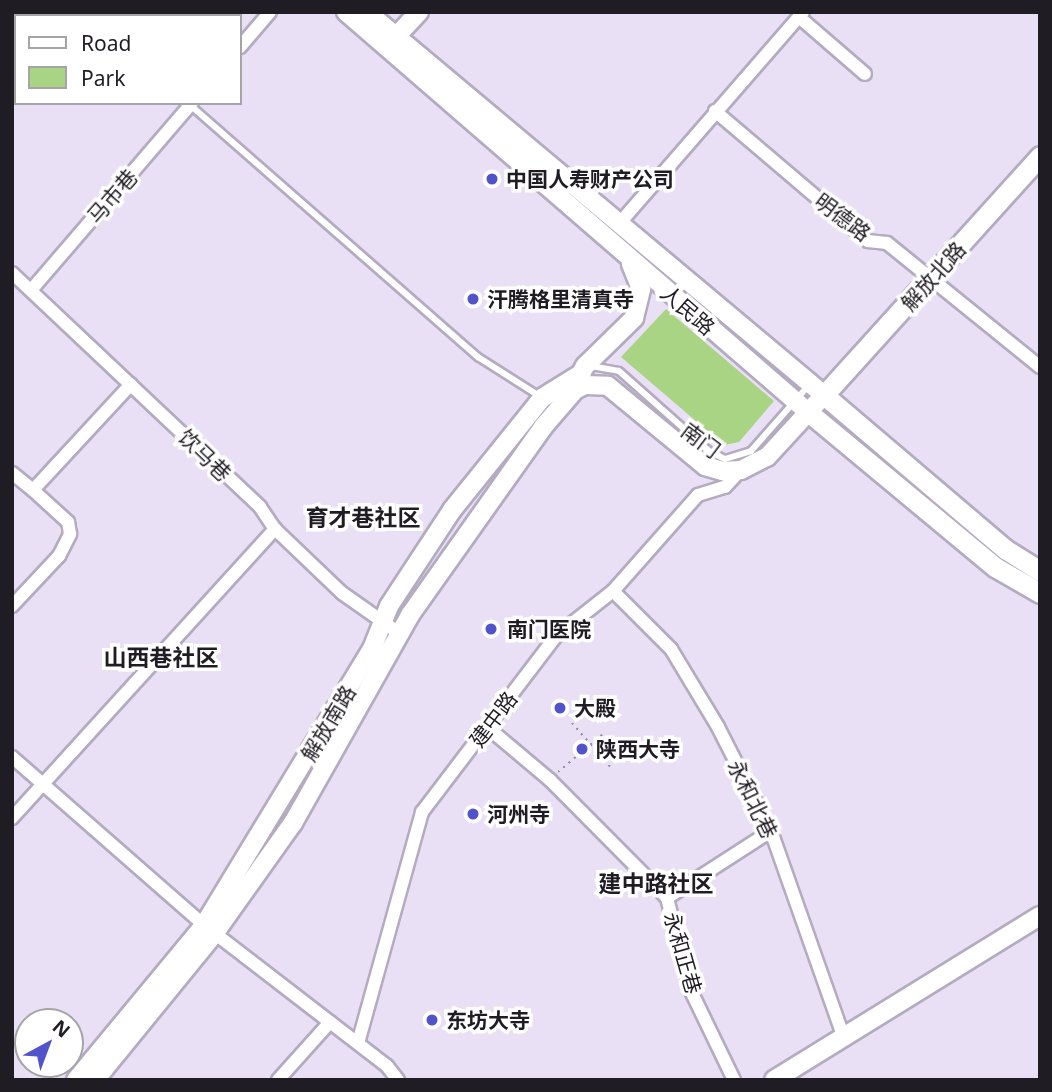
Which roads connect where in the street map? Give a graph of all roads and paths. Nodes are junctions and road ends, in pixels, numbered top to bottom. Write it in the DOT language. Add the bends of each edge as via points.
graph roads {
  1 [pos="270,12"];
  2 [pos="346,12"];
  3 [pos="367,12"];
  4 [pos="419,12"];
  5 [pos="801,14"];
  6 [pos="391,42"];
  7 [pos="242,45"];
  8 [pos="865,74"];
  9 [pos="190,105"];
  10 [pos="192,105"];
  11 [pos="715,111"];
  12 [pos="1040,156"];
  13 [pos="618,225"];
  14 [pos="620,250"];
  15 [pos="12,273"];
  16 [pos="929,281"];
  17 [pos="32,289"];
  18 [pos="1040,367"];
  19 [pos="582,373"];
  20 [pos="131,384"];
  21 [pos="817,389"];
  22 [pos="617,392"];
  23 [pos="542,398"];
  24 [pos="568,399"];
  25 [pos="801,406"];
  26 [pos="741,470"];
  27 [pos="12,473"];
  28 [pos="33,490"];
  29 [pos="275,529"];
  30 [pos="1040,572"];
  31 [pos="613,590"];
  32 [pos="1040,593"];
  33 [pos="12,606"];
  34 [pos="383,622"];
  35 [pos="399,633"];
  36 [pos="572,723"];
  37 [pos="487,727"];
  38 [pos="604,733"];
  39 [pos="590,745"];
  40 [pos="12,757"];
  41 [pos="559,770"];
  42 [pos="613,770"];
  43 [pos="44,785"];
  44 [pos="12,818"];
  45 [pos="771,831"];
  46 [pos="667,898"];
  47 [pos="1040,916"];
  48 [pos="209,930"];
  49 [pos="330,1022"];
  50 [pos="843,1036"];
  51 [pos="358,1043"];
  52 [pos="76,1080"];
  53 [pos="95,1080"];
  54 [pos="278,1080"];
  55 [pos="398,1080"];
  56 [pos="734,1080"];
  57 [pos="774,1080"];
  1 -- 7 [label="street"];
  2 -- 6 [label="main road, 人民路"];
  3 -- 6 [label="main road, 人民路"];
  4 -- 6 [label="main road"];
  5 -- 8 [label="street"];
  5 -- 11 [label="street"];
  6 -- 13 [label="main road, 人民路"];
  6 -- 14 [label="main road, 人民路"];
  9 -- 17 [label="street, 马市巷"];
  10 -- 23 [label="lane" via="478,357"];
  11 -- 13 [label="street"];
  11 -- 16 [label="street, 明德路" via="868,241 887,243"];
  12 -- 16 [label="main road, 解放北路"];
  13 -- 21 [label="main road, 人民路"];
  14 -- 19 [label="main road, 解放南路" via="638,274 640,304 634,318"];
  14 -- 25 [label="main road, 人民路"];
  15 -- 17 [label="street, 饮马巷"];
  16 -- 18 [label="street, 明德路" via="953,293"];
  16 -- 21 [label="main road, 解放北路"];
  17 -- 20 [label="street, 饮马巷"];
  19 -- 22 [label="main road"];
  19 -- 23 [label="main road, 解放南路"];
  19 -- 24 [label="main road, 解放南路"];
  19 -- 25 [label="lane, 南门" via="599,365 619,371 709,451 725,459 751,451"];
  20 -- 28 [label="street"];
  20 -- 29 [label="street, 饮马巷" via="260,507"];
  21 -- 25 [label="main road"];
  21 -- 30 [label="main road, 人民路" via="1004,548"];
  22 -- 24 [label="main road, 解放南路" via="597,384 585,385"];
  22 -- 26 [label="main road, 解放南路" via="705,466"];
  23 -- 34 [label="main road, 解放南路" via="452,510"];
  24 -- 35 [label="main road, 解放南路" via="468,530"];
  25 -- 26 [label="main road" via="767,457"];
  25 -- 32 [label="main road, 人民路" via="995,567"];
  26 -- 31 [label="street, 建中路" via="725,487 698,495"];
  27 -- 28 [label="street"];
  28 -- 33 [label="street" via="68,522 70,534 59,556"];
  29 -- 34 [label="street, 饮马巷" via="342,593"];
  29 -- 43 [label="street"];
  31 -- 37 [label="street, 建中路" via="556,636"];
  31 -- 45 [label="street, 永和北巷" via="671,649 718,727"];
  34 -- 35 [label="street, 饮马巷"];
  34 -- 48 [label="main road, 解放南路"];
  35 -- 48 [label="main road, 解放南路" via="293,823"];
  36 -- 39 [label="path"];
  37 -- 46 [label="street, 永和正巷" via="550,780"];
  37 -- 51 [label="street, 建中路" via="422,812"];
  38 -- 39 [label="path"];
  39 -- 41 [label="path"];
  39 -- 42 [label="path"];
  40 -- 43 [label="street"];
  43 -- 44 [label="street"];
  43 -- 48 [label="street"];
  45 -- 46 [label="street"];
  45 -- 50 [label="street, 永和北巷"];
  46 -- 56 [label="street, 永和正巷" via="691,991"];
  47 -- 50 [label="main road"];
  48 -- 49 [label="street"];
  48 -- 52 [label="main road, 解放南路"];
  48 -- 53 [label="main road, 解放南路"];
  49 -- 51 [label="street"];
  49 -- 54 [label="street"];
  50 -- 57 [label="main road"];
  51 -- 55 [label="street"];
}
